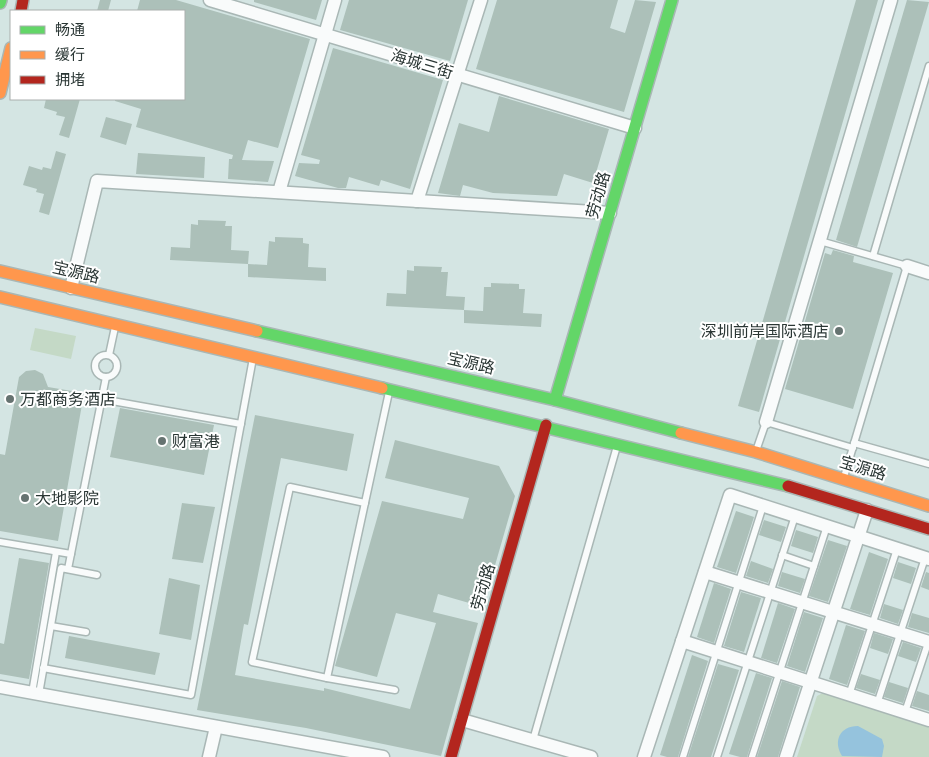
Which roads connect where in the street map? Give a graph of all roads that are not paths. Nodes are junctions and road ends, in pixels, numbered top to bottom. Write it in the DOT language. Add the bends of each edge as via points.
graph roads {
  1 [pos="210,0"];
  2 [pos="335,0"];
  3 [pos="481,0"];
  4 [pos="672,0"];
  5 [pos="891,0"];
  6 [pos="325,35"];
  7 [pos="10,52"];
  8 [pos="929,66"];
  9 [pos="457,74"];
  10 [pos="0,93"];
  11 [pos="635,128"];
  12 [pos="279,192"];
  13 [pos="417,200"];
  14 [pos="610,213"];
  15 [pos="820,241"];
  16 [pos="873,256"];
  17 [pos="0,259"];
  18 [pos="907,266"];
  19 [pos="0,271"];
  20 [pos="929,273"];
  21 [pos="34,279"];
  22 [pos="71,288"];
  23 [pos="0,297"];
  24 [pos="29,303"];
  25 [pos="139,303"];
  26 [pos="0,305"];
  27 [pos="115,324"];
  28 [pos="132,328"];
  29 [pos="109,355"];
  30 [pos="254,357"];
  31 [pos="106,377"];
  32 [pos="390,389"];
  33 [pos="101,399"];
  34 [pos="555,400"];
  35 [pos="766,422"];
  36 [pos="241,424"];
  37 [pos="546,425"];
  38 [pos="617,443"];
  39 [pos="854,445"];
  40 [pos="756,452"];
  41 [pos="929,464"];
  42 [pos="843,479"];
  43 [pos="365,503"];
  44 [pos="763,506"];
  45 [pos="929,506"];
  46 [pos="867,510"];
  47 [pos="795,516"];
  48 [pos="827,526"];
  49 [pos="929,529"];
  50 [pos="858,536"];
  51 [pos="0,542"];
  52 [pos="896,549"];
  53 [pos="56,552"];
  54 [pos="71,554"];
  55 [pos="782,555"];
  56 [pos="927,558"];
  57 [pos="814,566"];
  58 [pos="68,569"];
  59 [pos="705,572"];
  60 [pos="97,575"];
  61 [pos="738,583"];
  62 [pos="770,593"];
  63 [pos="802,603"];
  64 [pos="834,612"];
  65 [pos="872,624"];
  66 [pos="51,626"];
  67 [pos="86,632"];
  68 [pos="900,633"];
  69 [pos="682,641"];
  70 [pos="929,641"];
  71 [pos="716,652"];
  72 [pos="748,662"];
  73 [pos="43,668"];
  74 [pos="780,672"];
  75 [pos="327,678"];
  76 [pos="811,682"];
  77 [pos="0,687"];
  78 [pos="395,690"];
  79 [pos="35,694"];
  80 [pos="849,694"];
  81 [pos="877,704"];
  82 [pos="905,712"];
  83 [pos="462,720"];
  84 [pos="929,720"];
  85 [pos="216,727"];
  86 [pos="533,740"];
  87 [pos="563,753"];
  88 [pos="209,757"];
  89 [pos="382,757"];
  90 [pos="451,757"];
  91 [pos="592,757"];
  92 [pos="644,757"];
  93 [pos="683,757"];
  94 [pos="717,757"];
  95 [pos="752,757"];
  96 [pos="786,757"];
  1 -- 6 [label="street, 海城三街"];
  2 -- 6 [label="street"];
  3 -- 9 [label="street"];
  4 -- 11 [label="main road, 劳动路"];
  5 -- 15 [label="street"];
  6 -- 9 [label="street, 海城三街"];
  6 -- 12 [label="street"];
  7 -- 10 [label="main road"];
  8 -- 16 [label="lane"];
  9 -- 11 [label="street, 海城三街"];
  9 -- 13 [label="street"];
  11 -- 14 [label="main road, 劳动路"];
  12 -- 13 [label="street"];
  12 -- 22 [label="street" via="97,181"];
  13 -- 14 [label="street"];
  14 -- 34 [label="main road, 劳动路"];
  15 -- 16 [label="lane"];
  15 -- 35 [label="street"];
  16 -- 18 [label="lane"];
  17 -- 21 [label="main road"];
  18 -- 20 [label="street"];
  18 -- 39 [label="lane"];
  19 -- 21 [label="main road, 宝源路"];
  21 -- 22 [label="main road, 宝源路"];
  22 -- 25 [label="main road, 宝源路"];
  23 -- 24 [label="main road"];
  24 -- 26 [label="main road"];
  24 -- 27 [label="main road"];
  25 -- 28 [label="main road" via="130,305 124,313 126,324"];
  25 -- 34 [label="main road, 宝源路"];
  27 -- 28 [label="main road"];
  27 -- 29 [label="lane"];
  28 -- 30 [label="main road"];
  29 -- 31 [label="lane" via="115,358 118,368 112,376"];
  29 -- 31 [label="lane" via="98,358 95,364 99,374"];
  30 -- 32 [label="main road"];
  30 -- 36 [label="lane"];
  31 -- 33 [label="lane"];
  32 -- 37 [label="main road"];
  32 -- 43 [label="lane"];
  33 -- 36 [label="lane"];
  33 -- 54 [label="lane"];
  34 -- 40 [label="main road, 宝源路"];
  35 -- 39 [label="lane"];
  35 -- 40 [label="lane"];
  36 -- 73 [label="lane" via="191,695"];
  37 -- 38 [label="main road"];
  37 -- 83 [label="main road, 劳动路"];
  38 -- 46 [label="main road" via="768,480"];
  38 -- 86 [label="lane"];
  39 -- 41 [label="lane"];
  39 -- 42 [label="lane"];
  40 -- 42 [label="main road, 宝源路"];
  42 -- 45 [label="main road, 宝源路"];
  43 -- 75 [label="lane"];
  43 -- 75 [label="lane" via="290,487 252,662"];
  44 -- 47 [label="street"];
  44 -- 59 [label="street" via="730,495"];
  44 -- 61 [label="lane"];
  46 -- 49 [label="main road"];
  46 -- 50 [label="street"];
  47 -- 48 [label="street"];
  47 -- 55 [label="lane"];
  48 -- 50 [label="street"];
  48 -- 57 [label="lane"];
  50 -- 52 [label="street"];
  50 -- 64 [label="street"];
  51 -- 53 [label="lane"];
  52 -- 56 [label="street"];
  52 -- 65 [label="lane"];
  53 -- 54 [label="lane"];
  53 -- 79 [label="lane"];
  54 -- 58 [label="lane"];
  55 -- 57 [label="lane"];
  55 -- 62 [label="lane"];
  56 -- 68 [label="lane"];
  57 -- 63 [label="lane"];
  58 -- 60 [label="lane"];
  58 -- 66 [label="lane" via="62,568"];
  59 -- 61 [label="street"];
  59 -- 69 [label="street"];
  61 -- 62 [label="street"];
  61 -- 71 [label="lane"];
  62 -- 63 [label="street"];
  62 -- 72 [label="lane"];
  63 -- 64 [label="street"];
  63 -- 74 [label="lane"];
  64 -- 65 [label="street"];
  64 -- 76 [label="street"];
  65 -- 68 [label="street"];
  65 -- 80 [label="lane"];
  66 -- 67 [label="lane"];
  66 -- 73 [label="lane"];
  68 -- 70 [label="street"];
  68 -- 81 [label="lane"];
  69 -- 71 [label="street"];
  69 -- 92 [label="street"];
  70 -- 82 [label="lane"];
  71 -- 72 [label="street"];
  71 -- 93 [label="lane"];
  72 -- 74 [label="street"];
  72 -- 94 [label="lane"];
  73 -- 79 [label="lane"];
  74 -- 76 [label="street"];
  74 -- 95 [label="lane"];
  75 -- 78 [label="lane"];
  76 -- 80 [label="street"];
  76 -- 96 [label="street"];
  77 -- 79 [label="street"];
  79 -- 85 [label="street"];
  80 -- 81 [label="street"];
  81 -- 82 [label="street"];
  82 -- 84 [label="street"];
  83 -- 86 [label="street"];
  83 -- 90 [label="main road, 劳动路"];
  85 -- 88 [label="street"];
  85 -- 89 [label="street"];
  86 -- 87 [label="street"];
  87 -- 91 [label="street"];
}
